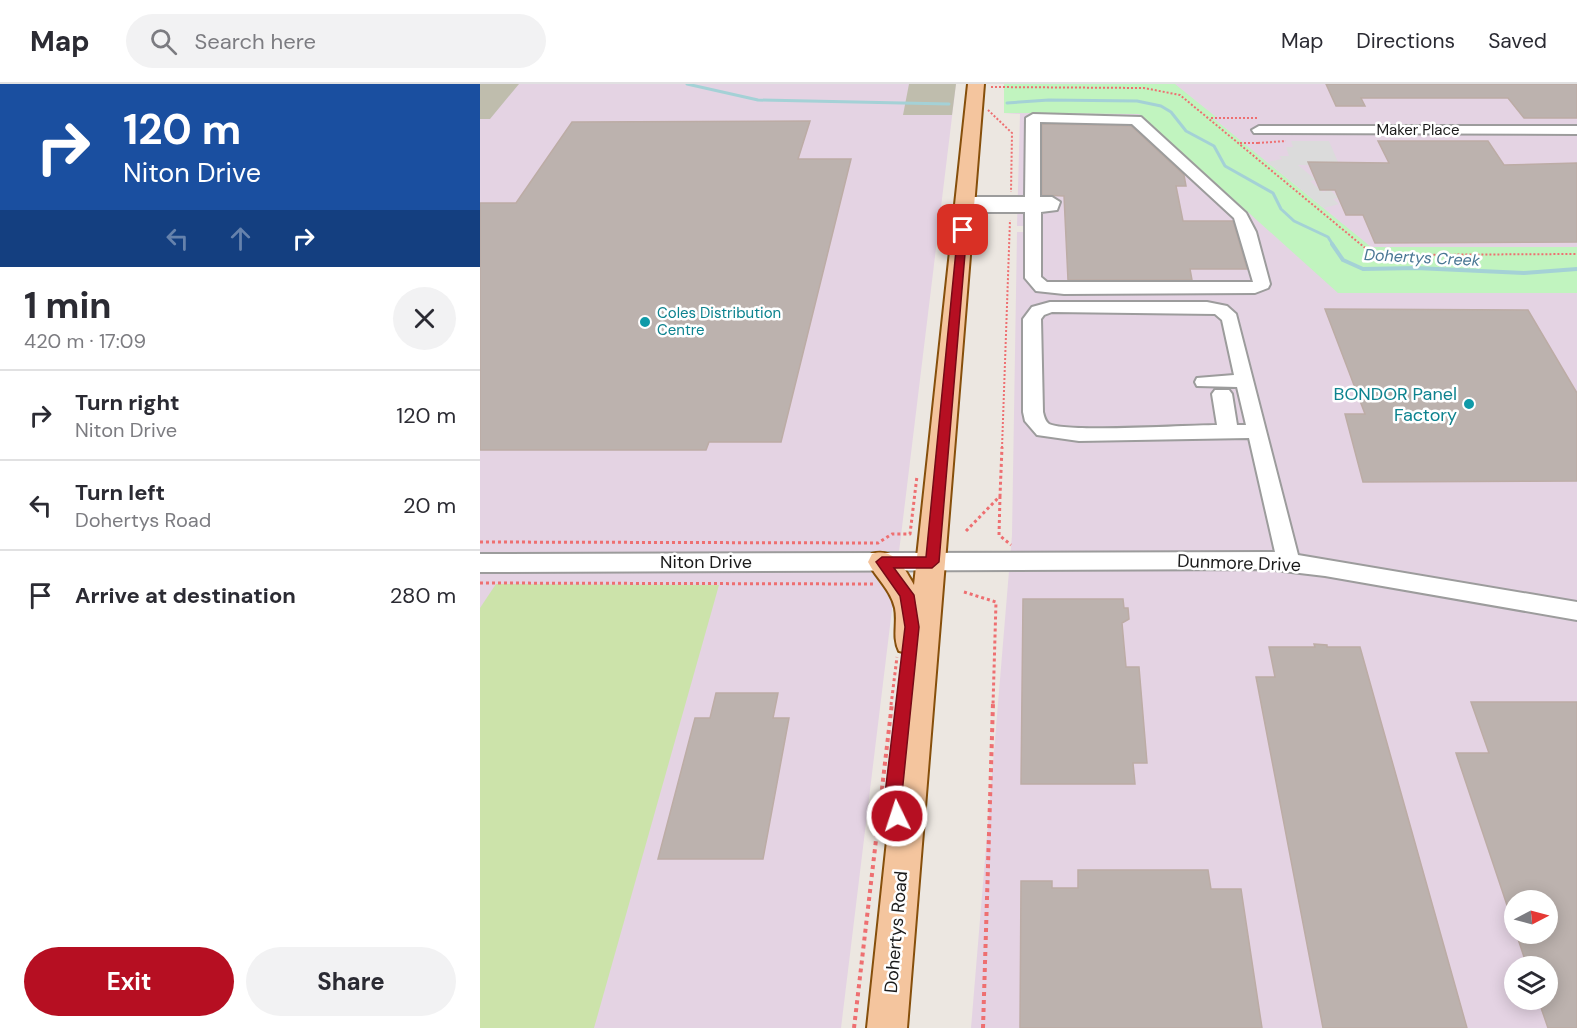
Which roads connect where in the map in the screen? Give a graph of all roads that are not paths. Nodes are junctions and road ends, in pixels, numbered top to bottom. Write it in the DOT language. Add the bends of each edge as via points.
graph roads {
  1 [pos="985,90"];
  2 [pos="1259,130"];
  3 [pos="1577,130"];
  4 [pos="965,204"];
  5 [pos="1033,204"];
  6 [pos="1245,381"];
  7 [pos="1204,382"];
  8 [pos="1222,394"];
  9 [pos="1228,431"];
  10 [pos="1257,431"];
  11 [pos="932,562"];
  12 [pos="1287,562"];
  13 [pos="480,563"];
  14 [pos="881,575"];
  15 [pos="1577,611"];
  16 [pos="903,862"];
  17 [pos="888,1027"];
  1 -- 4 [label="main road, Dohertys Road"];
  2 -- 3 [label="street, Maker Place"];
  4 -- 5 [label="street"];
  4 -- 11 [label="main road, Dohertys Road"];
  5 -- 5 [label="street" via="1033,118 1136,120 1241,216 1262,284 1255,288 1042,287 1033,278"];
  6 -- 7 [label="street"];
  6 -- 9 [label="street" via="1230,318 1221,310 1050,307 1038,311 1032,319 1033,412 1044,430 1079,434"];
  6 -- 10 [label="street"];
  8 -- 9 [label="street"];
  9 -- 10 [label="street"];
  10 -- 12 [label="street"];
  11 -- 12 [label="street, Dunmore Drive"];
  11 -- 14 [label="street, Niton Drive"];
  11 -- 16 [label="main road, Dohertys Road"];
  12 -- 15 [label="street, Dunmore Drive"];
  13 -- 14 [label="street, Niton Drive"];
  14 -- 16 [label="main road" via="907,595 912,627 894,794"];
  16 -- 17 [label="main road, Dohertys Road"];
}
